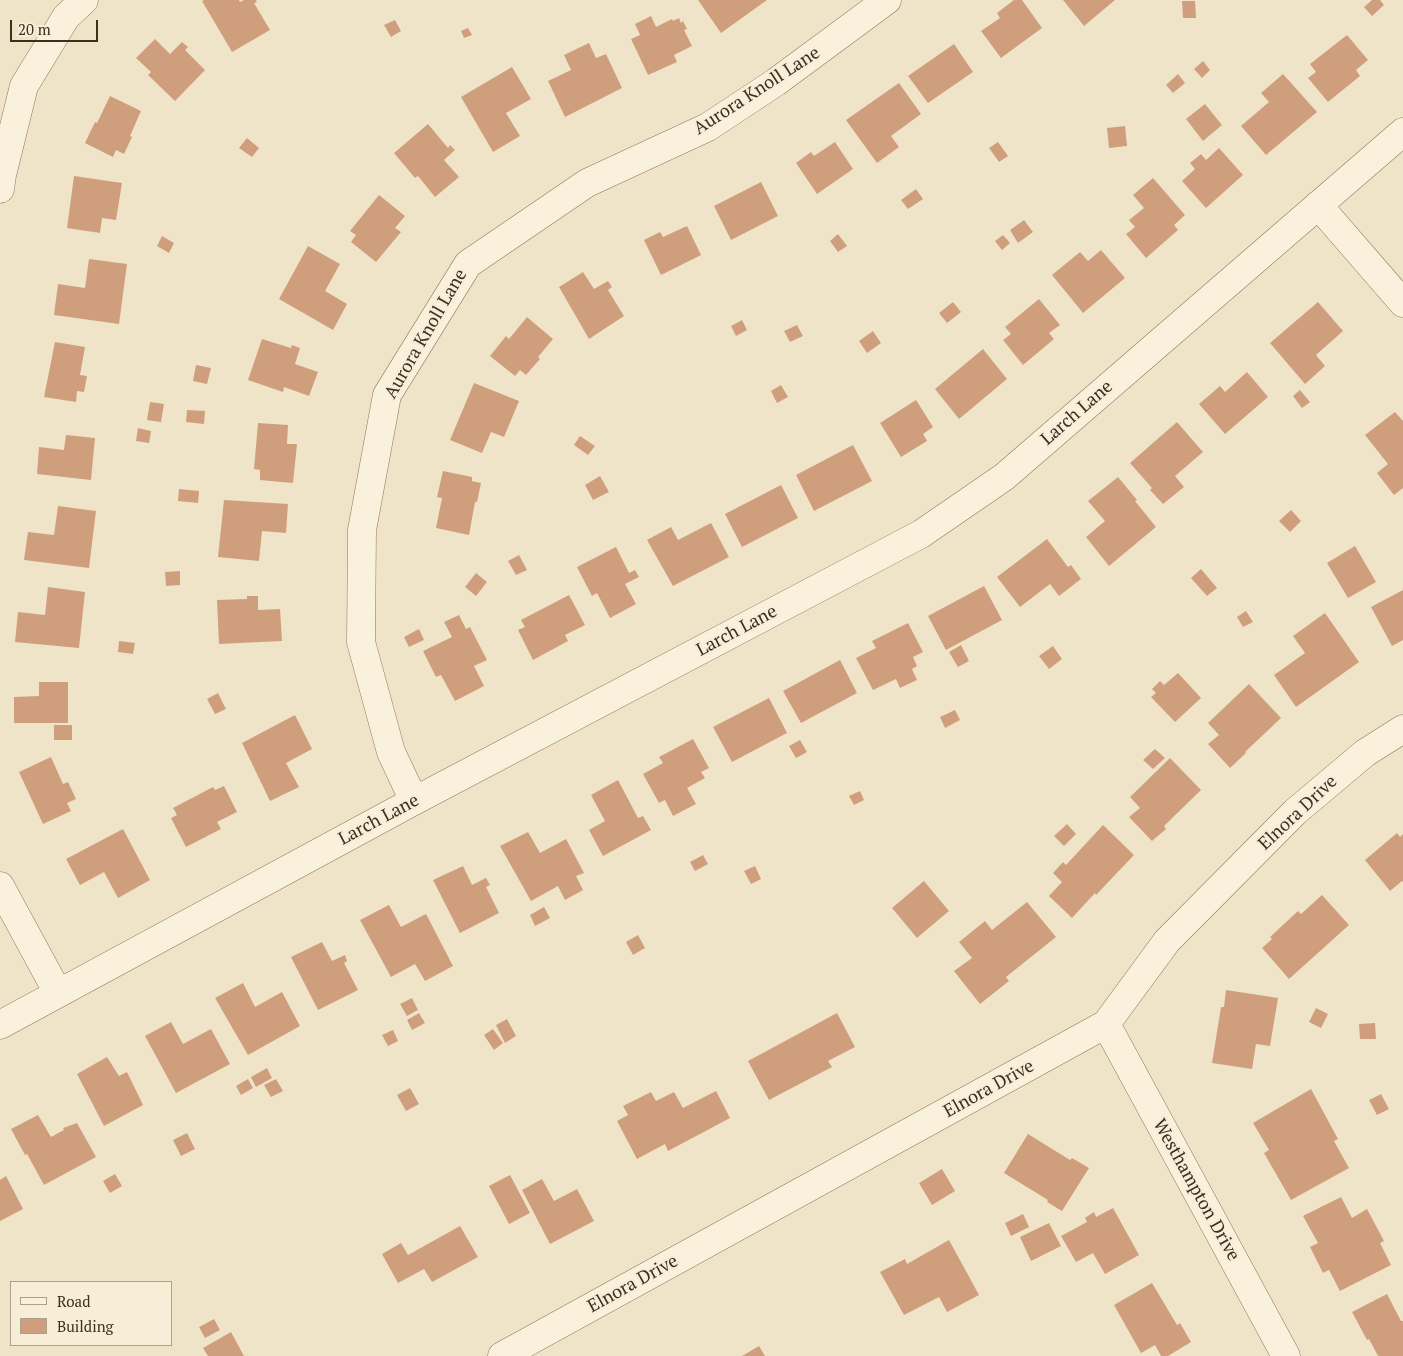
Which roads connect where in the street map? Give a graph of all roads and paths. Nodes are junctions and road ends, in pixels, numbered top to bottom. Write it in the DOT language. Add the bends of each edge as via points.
graph roads {
  1 [pos="84,0"];
  2 [pos="887,0"];
  3 [pos="1403,132"];
  4 [pos="0,190"];
  5 [pos="1318,205"];
  6 [pos="1403,303"];
  7 [pos="1403,729"];
  8 [pos="414,800"];
  9 [pos="0,886"];
  10 [pos="58,993"];
  11 [pos="1106,1024"];
  12 [pos="0,1025"];
  13 [pos="502,1356"];
  14 [pos="1286,1356"];
  1 -- 4 [label="street" via="66,17 24,86"];
  2 -- 8 [label="street, Aurora Knoll Lane" via="776,82 708,126 587,183 468,264 387,395 362,530 361,642 391,752"];
  3 -- 5 [label="street, Larch Lane"];
  5 -- 6 [label="street"];
  5 -- 8 [label="street, Larch Lane" via="1004,477 921,534"];
  7 -- 11 [label="street, Elnora Drive" via="1365,753 1295,812 1167,941"];
  8 -- 10 [label="street, Larch Lane"];
  9 -- 10 [label="street"];
  10 -- 12 [label="street, Larch Lane"];
  11 -- 13 [label="street, Elnora Drive"];
  11 -- 14 [label="street, Westhampton Drive"];
}
